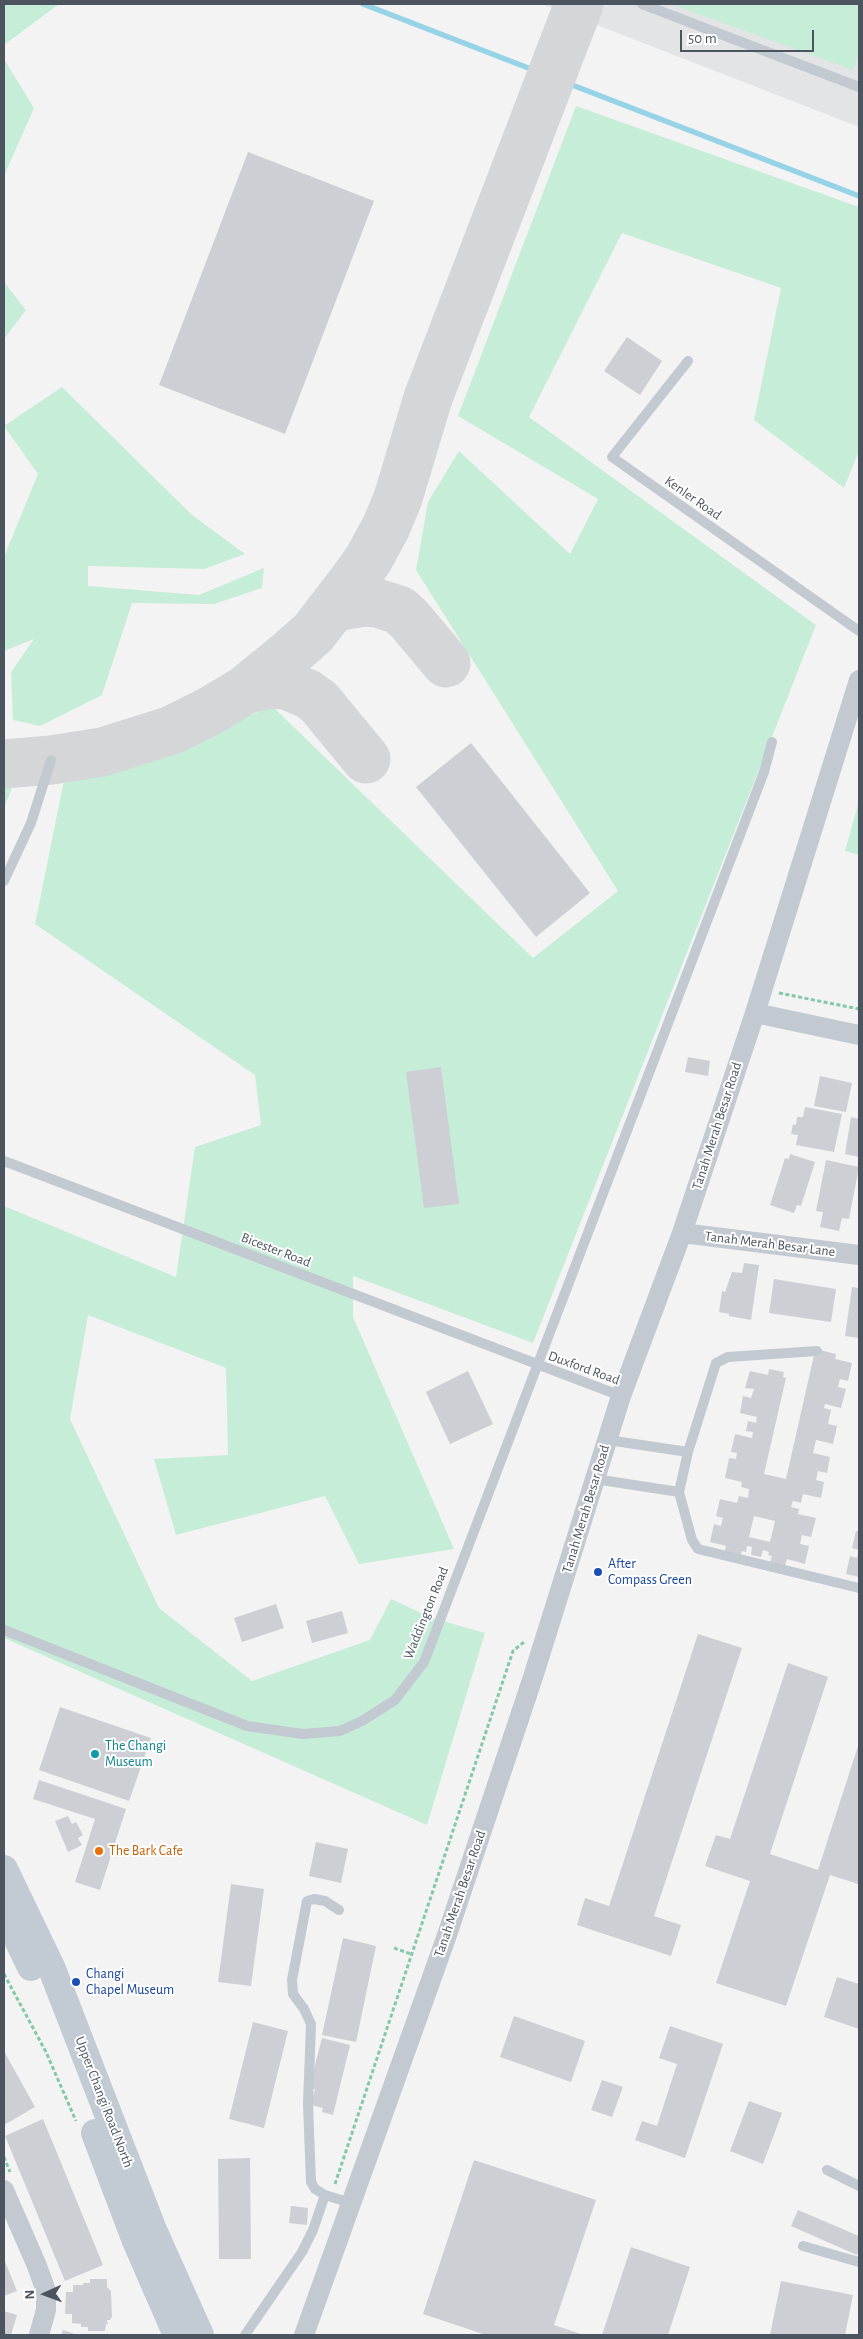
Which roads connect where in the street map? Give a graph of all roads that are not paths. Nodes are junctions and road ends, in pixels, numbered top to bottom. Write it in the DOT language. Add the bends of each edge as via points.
graph roads {
  1 [pos="642,4"];
  2 [pos="859,87"];
  3 [pos="688,361"];
  4 [pos="859,631"];
  5 [pos="859,680"];
  6 [pos="772,742"];
  7 [pos="51,760"];
  8 [pos="4,881"];
  9 [pos="755,1013"];
  10 [pos="859,1035"];
  11 [pos="4,1161"];
  12 [pos="682,1233"];
  13 [pos="859,1255"];
  14 [pos="817,1351"];
  15 [pos="538,1365"];
  16 [pos="621,1396"];
  17 [pos="608,1440"];
  18 [pos="688,1452"];
  19 [pos="595,1479"];
  20 [pos="679,1492"];
  21 [pos="859,1588"];
  22 [pos="4,1630"];
  23 [pos="4,1870"];
  24 [pos="339,1910"];
  25 [pos="4,1911"];
  26 [pos="827,2170"];
  27 [pos="859,2186"];
  28 [pos="4,2190"];
  29 [pos="328,2196"];
  30 [pos="351,2203"];
  31 [pos="803,2246"];
  32 [pos="859,2262"];
  33 [pos="39,2335"];
  34 [pos="177,2335"];
  35 [pos="200,2335"];
  36 [pos="245,2335"];
  37 [pos="304,2335"];
  1 -- 2 [label="lane"];
  3 -- 4 [label="lane, Kenler Road" via="612,457"];
  5 -- 9 [label="street, Tanah Merah Besar Road"];
  6 -- 15 [label="lane, Waddington Road" via="764,772"];
  7 -- 8 [label="lane" via="32,824"];
  9 -- 10 [label="street"];
  9 -- 12 [label="street, Tanah Merah Besar Road"];
  11 -- 15 [label="lane, Bicester Road"];
  12 -- 13 [label="street, Tanah Merah Besar Lane"];
  12 -- 16 [label="street, Tanah Merah Besar Road"];
  14 -- 18 [label="lane" via="728,1357 716,1363"];
  15 -- 16 [label="lane, Duxford Road"];
  15 -- 22 [label="lane, Waddington Road" via="424,1662 395,1700 362,1721 340,1731 303,1734 247,1726"];
  16 -- 17 [label="street, Tanah Merah Besar Road"];
  17 -- 18 [label="lane"];
  17 -- 19 [label="street, Tanah Merah Besar Road"];
  18 -- 20 [label="lane"];
  19 -- 20 [label="lane"];
  19 -- 30 [label="street, Tanah Merah Besar Road" via="440,1955"];
  20 -- 21 [label="lane" via="692,1540 698,1549"];
  23 -- 35 [label="street, Upper Changi Road North" via="52,1969 153,2230"];
  24 -- 29 [label="lane" via="325,1901 307,1900 292,1980 293,1994 311,2024 308,2104 311,2182 315,2189"];
  25 -- 34 [label="street, Upper Changi Road North" via="38,1980 136,2241"];
  26 -- 27 [label="lane"];
  28 -- 33 [label="street" via="46,2291 46,2310"];
  29 -- 30 [label="lane"];
  29 -- 36 [label="lane" via="302,2252"];
  30 -- 37 [label="street, Tanah Merah Besar Road"];
  31 -- 32 [label="lane"];
}
